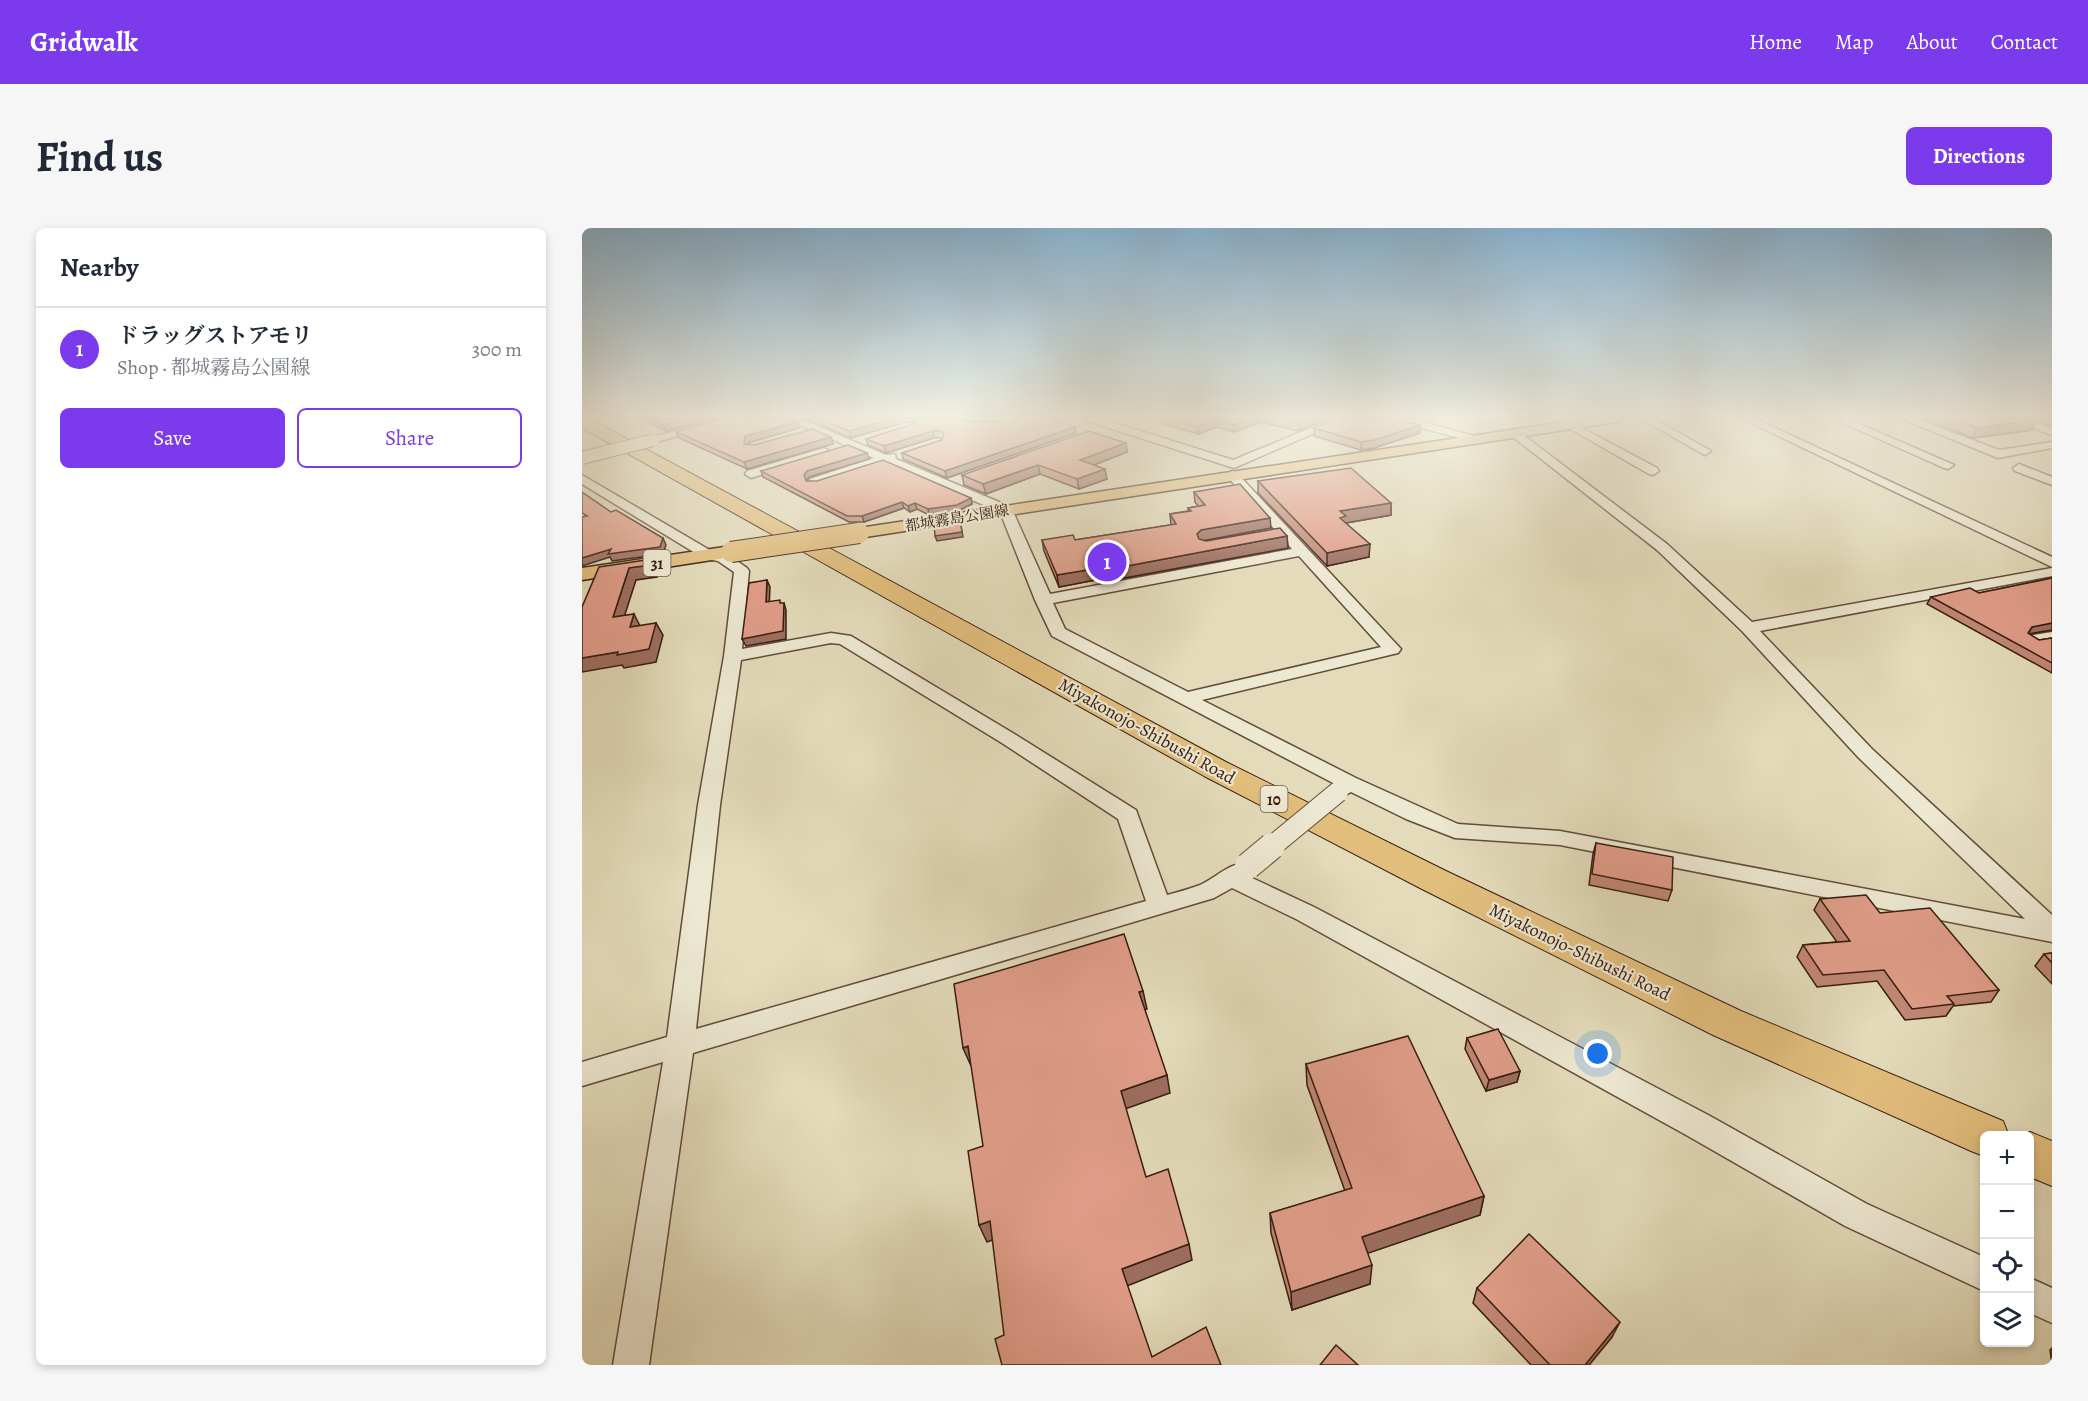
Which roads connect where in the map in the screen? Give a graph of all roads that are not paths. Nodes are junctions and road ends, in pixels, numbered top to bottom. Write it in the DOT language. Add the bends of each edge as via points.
graph roads {
  1 [pos="673,471"];
  2 [pos="761,471"];
  3 [pos="849,471"];
  4 [pos="922,471"];
  5 [pos="1227,471"];
  6 [pos="1234,471"];
  7 [pos="1246,471"];
  8 [pos="1263,471"];
  9 [pos="1565,471"];
  10 [pos="1858,471"];
  11 [pos="2027,471"];
  12 [pos="751,474"];
  13 [pos="582,479"];
  14 [pos="2052,481"];
  15 [pos="814,482"];
  16 [pos="1006,510"];
  17 [pos="1284,532"];
  18 [pos="1262,536"];
  19 [pos="1302,551"];
  20 [pos="720,554"];
  21 [pos="2052,563"];
  22 [pos="2052,572"];
  23 [pos="582,574"];
  24 [pos="1042,600"];
  25 [pos="1748,628"];
  26 [pos="2052,636"];
  27 [pos="2034,640"];
  28 [pos="733,656"];
  29 [pos="1186,698"];
  30 [pos="1343,787"];
  31 [pos="1240,872"];
  32 [pos="1159,905"];
  33 [pos="2052,932"];
  34 [pos="680,1045"];
  35 [pos="582,1074"];
  36 [pos="1980,1133"];
  37 [pos="2034,1156"];
  38 [pos="2052,1164"];
  39 [pos="1980,1272"];
  40 [pos="2034,1297"];
  41 [pos="2052,1305"];
  42 [pos="631,1365"];
  1 -- 36 [label="highway, Miyakonojo-Shibushi Road / 10" via="1246,785 1727,1023"];
  2 -- 12 [label="street"];
  3 -- 15 [label="street"];
  4 -- 16 [label="street" via="954,482"];
  5 -- 16 [label="main road, 都城霧島公園線 / 31"];
  6 -- 17 [label="street"];
  7 -- 8 [label="main road, 都城霧島公園線 / 31"];
  9 -- 25 [label="street" via="1662,547"];
  10 -- 21 [label="street"];
  11 -- 14 [label="street"];
  13 -- 20 [label="street"];
  16 -- 20 [label="main road, 都城霧島公園線 / 31, bridge"];
  16 -- 24 [label="street"];
  17 -- 18 [label="street"];
  17 -- 19 [label="street"];
  19 -- 24 [label="street"];
  19 -- 29 [label="street" via="1392,649"];
  20 -- 23 [label="main road, 都城霧島公園線 / 31"];
  20 -- 28 [label="street" via="742,571"];
  22 -- 25 [label="street"];
  24 -- 29 [label="street" via="1058,632 1068,639"];
  25 -- 33 [label="street" via="1865,753"];
  26 -- 27 [label="street"];
  28 -- 32 [label="street" via="831,638 845,640 1128,815"];
  28 -- 34 [label="street"];
  29 -- 30 [label="street"];
  30 -- 31 [label="street, bridge"];
  30 -- 33 [label="street" via="1455,831 1560,838"];
  31 -- 32 [label="street" via="1206,892"];
  31 -- 39 [label="street" via="1305,913 1856,1215"];
  32 -- 34 [label="street"];
  34 -- 35 [label="street"];
  34 -- 42 [label="street"];
  37 -- 38 [label="highway"];
  40 -- 41 [label="street"];
}
